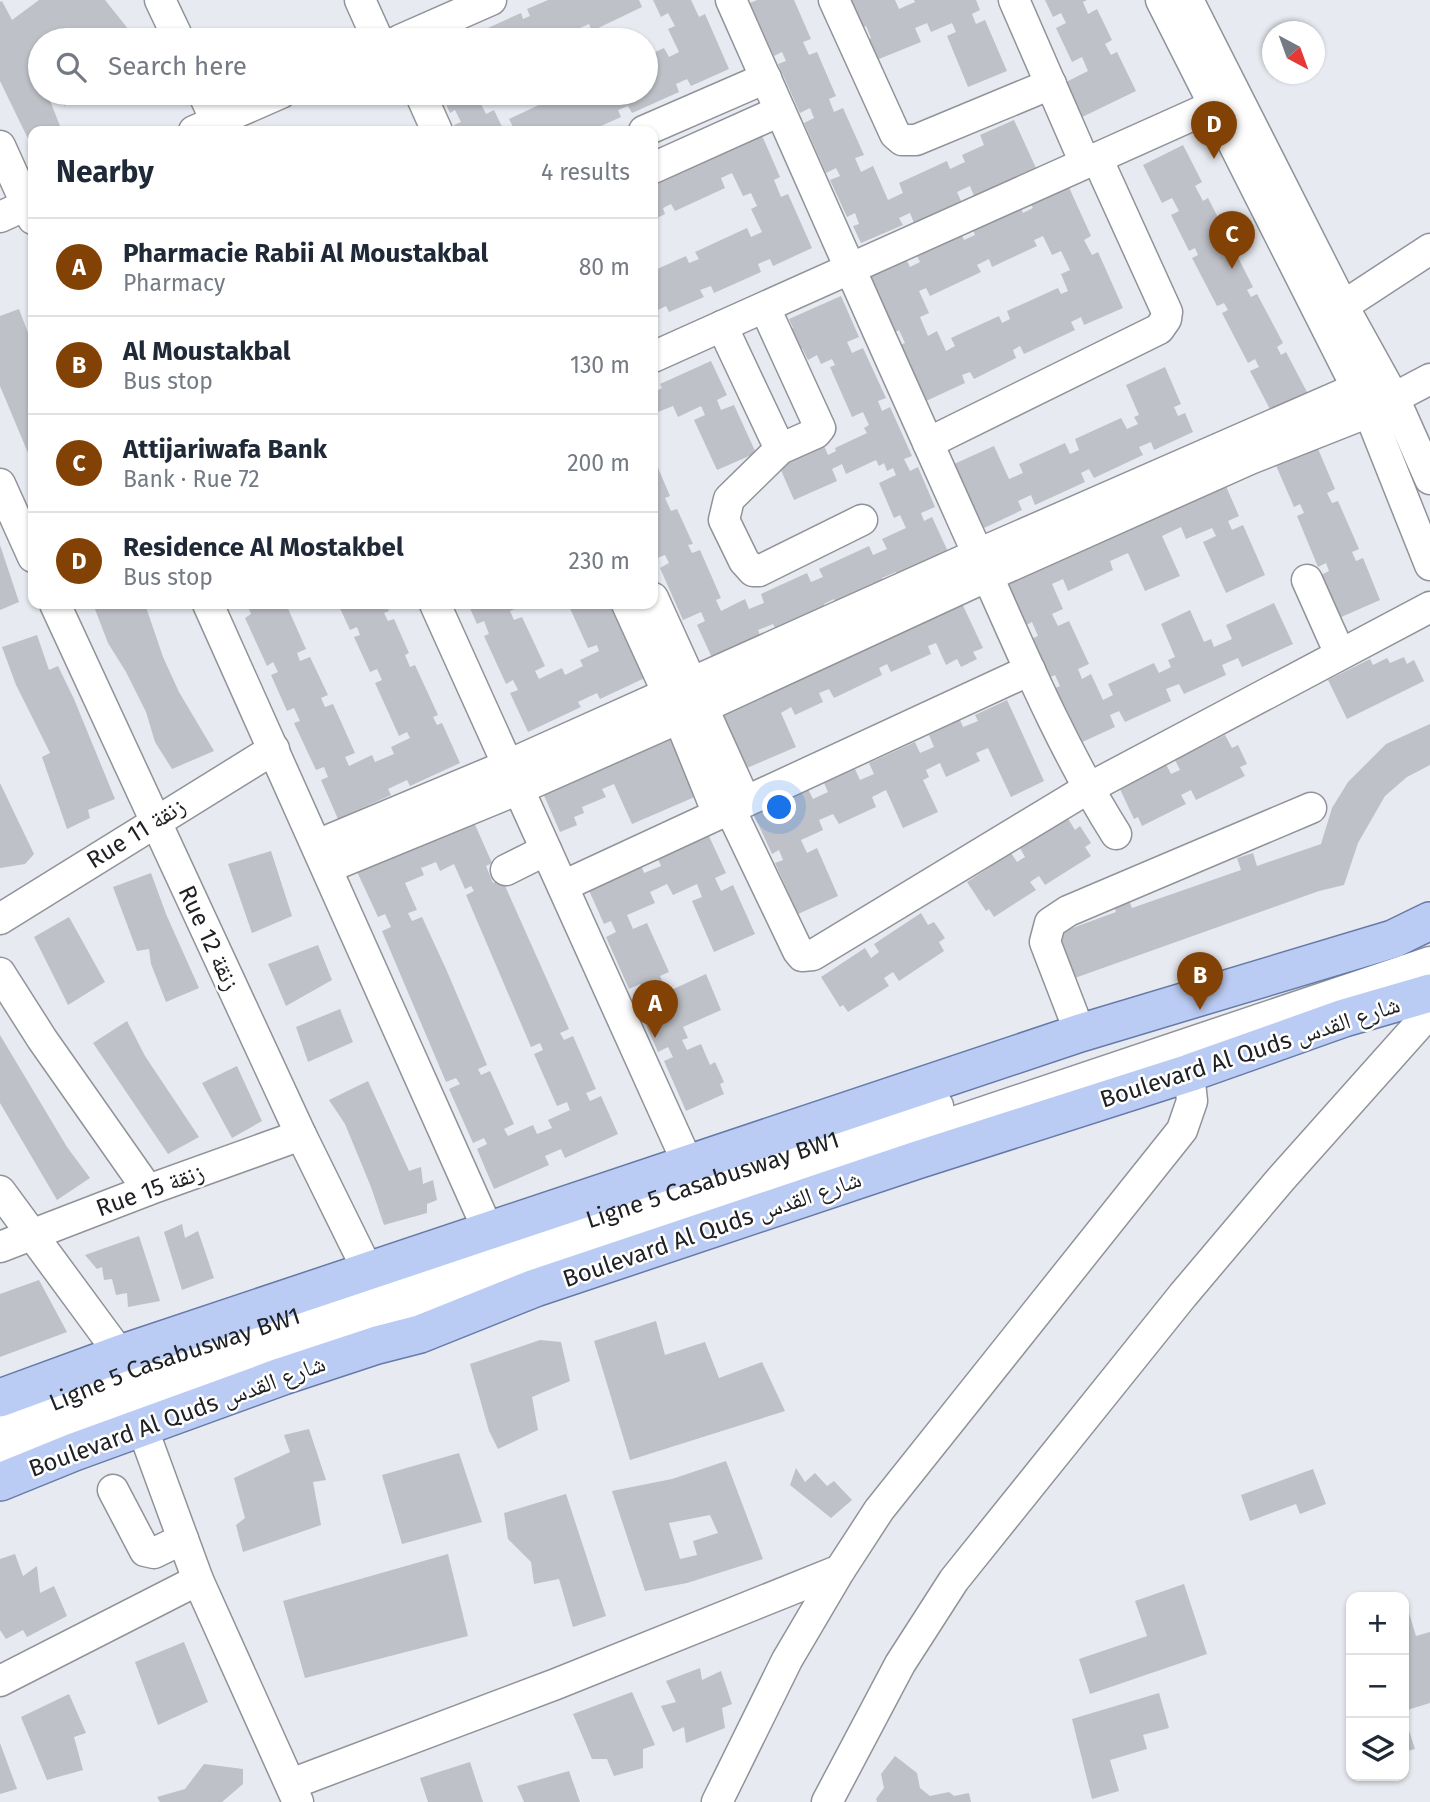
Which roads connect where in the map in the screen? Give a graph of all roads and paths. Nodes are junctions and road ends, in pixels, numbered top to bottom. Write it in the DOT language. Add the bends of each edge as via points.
graph roads {
  1 [pos="160,0"];
  2 [pos="360,0"];
  3 [pos="379,0"];
  4 [pos="491,0"];
  5 [pos="731,0"];
  6 [pos="834,0"];
  7 [pos="1014,0"];
  8 [pos="1161,0"];
  9 [pos="1188,0"];
  10 [pos="443,10"];
  11 [pos="173,28"];
  12 [pos="373,28"];
  13 [pos="392,28"];
  14 [pos="416,28"];
  15 [pos="766,78"];
  16 [pos="1051,84"];
  17 [pos="206,105"];
  18 [pos="257,105"];
  19 [pos="406,105"];
  20 [pos="425,105"];
  21 [pos="1213,106"];
  22 [pos="780,111"];
  23 [pos="211,126"];
  24 [pos="215,126"];
  25 [pos="416,126"];
  26 [pos="435,126"];
  27 [pos="656,126"];
  28 [pos="0,146"];
  29 [pos="1091,160"];
  30 [pos="658,166"];
  31 [pos="28,203"];
  32 [pos="28,210"];
  33 [pos="0,217"];
  34 [pos="1430,249"];
  35 [pos="849,269"];
  36 [pos="1343,306"];
  37 [pos="765,308"];
  38 [pos="722,326"];
  39 [pos="658,355"];
  40 [pos="1430,379"];
  41 [pos="1373,399"];
  42 [pos="928,443"];
  43 [pos="780,449"];
  44 [pos="1430,479"];
  45 [pos="0,484"];
  46 [pos="862,520"];
  47 [pos="28,546"];
  48 [pos="983,565"];
  49 [pos="1430,565"];
  50 [pos="1307,580"];
  51 [pos="1430,607"];
  52 [pos="57,609"];
  53 [pos="210,609"];
  54 [pos="437,609"];
  55 [pos="631,609"];
  56 [pos="656,609"];
  57 [pos="1340,654"];
  58 [pos="1030,670"];
  59 [pos="685,701"];
  60 [pos="274,750"];
  61 [pos="513,777"];
  62 [pos="1087,789"];
  63 [pos="731,808"];
  64 [pos="1311,808"];
  65 [pos="154,822"];
  66 [pos="1115,834"];
  67 [pos="546,850"];
  68 [pos="322,856"];
  69 [pos="506,870"];
  70 [pos="563,886"];
  71 [pos="0,919"];
  72 [pos="1430,921"];
  73 [pos="1430,944"];
  74 [pos="1430,962"];
  75 [pos="0,973"];
  76 [pos="1430,993"];
  77 [pos="1430,1012"];
  78 [pos="1080,1033"];
  79 [pos="1189,1073"];
  80 [pos="301,1135"];
  81 [pos="688,1164"];
  82 [pos="148,1190"];
  83 [pos="0,1191"];
  84 [pos="488,1230"];
  85 [pos="33,1233"];
  86 [pos="0,1247"];
  87 [pos="368,1271"];
  88 [pos="130,1388"];
  89 [pos="0,1398"];
  90 [pos="0,1425"];
  91 [pos="0,1455"];
  92 [pos="0,1482"];
  93 [pos="113,1490"];
  94 [pos="183,1539"];
  95 [pos="840,1570"];
  96 [pos="198,1580"];
  97 [pos="0,1681"];
  98 [pos="294,1793"];
  99 [pos="717,1802"];
  100 [pos="827,1802"];
  1 -- 11 [label="street"];
  2 -- 12 [label="street"];
  3 -- 13 [label="street"];
  4 -- 10 [label="street"];
  5 -- 15 [label="street"];
  6 -- 16 [label="street" via="894,134 902,140 916,139"];
  7 -- 16 [label="street"];
  8 -- 21 [label="street"];
  9 -- 36 [label="street"];
  10 -- 14 [label="street"];
  15 -- 22 [label="street"];
  15 -- 27 [label="street"];
  16 -- 29 [label="street"];
  17 -- 23 [label="street"];
  18 -- 24 [label="street"];
  19 -- 25 [label="street"];
  20 -- 26 [label="street"];
  21 -- 29 [label="street"];
  21 -- 41 [label="street"];
  22 -- 30 [label="street"];
  22 -- 35 [label="street"];
  28 -- 31 [label="street"];
  29 -- 35 [label="street"];
  29 -- 42 [label="street" via="1167,312 1164,324"];
  32 -- 33 [label="street"];
  34 -- 36 [label="street"];
  35 -- 37 [label="street"];
  35 -- 42 [label="street"];
  36 -- 41 [label="street"];
  37 -- 38 [label="street"];
  37 -- 43 [label="street" via="820,428"];
  38 -- 39 [label="street"];
  38 -- 43 [label="street"];
  40 -- 41 [label="street"];
  41 -- 44 [label="street"];
  41 -- 48 [label="street"];
  41 -- 49 [label="street"];
  42 -- 48 [label="street"];
  43 -- 46 [label="street" via="729,499 725,509 724,520 748,567 759,570"];
  45 -- 47 [label="street"];
  48 -- 58 [label="street"];
  48 -- 59 [label="street"];
  50 -- 57 [label="street"];
  51 -- 57 [label="street"];
  52 -- 65 [label="street, Rue 12 زنقة"];
  53 -- 60 [label="street"];
  54 -- 61 [label="street"];
  55 -- 59 [label="street"];
  56 -- 59 [label="street"];
  57 -- 62 [label="street"];
  58 -- 62 [label="street"];
  58 -- 63 [label="street"];
  59 -- 61 [label="street"];
  59 -- 63 [label="street"];
  60 -- 65 [label="street, Rue 11 زنقة"];
  60 -- 68 [label="street"];
  61 -- 67 [label="street"];
  61 -- 68 [label="street"];
  62 -- 63 [label="street" via="805,957 798,951"];
  62 -- 66 [label="street"];
  63 -- 70 [label="street"];
  64 -- 78 [label="street" via="1068,911 1050,923 1045,942"];
  65 -- 71 [label="street, Rue 11 زنقة"];
  65 -- 80 [label="street, Rue 12 زنقة"];
  67 -- 69 [label="street"];
  67 -- 70 [label="street"];
  68 -- 84 [label="street"];
  70 -- 81 [label="street"];
  72 -- 78 [label="main road, Boulevard Al Quds شارع القدس" via="1393,939"];
  73 -- 88 [label="street, Ligne 5 Casabusway BW1" via="1331,983 143,1366"];
  74 -- 88 [label="street, Ligne 5 Casabusway BW1"];
  75 -- 82 [label="street"];
  76 -- 79 [label="main road, Boulevard Al Quds شارع القدس" via="1343,1018"];
  77 -- 100 [label="street" via="1192,1284 954,1580 900,1664"];
  78 -- 81 [label="main road, Boulevard Al Quds شارع القدس"];
  79 -- 88 [label="main road, Boulevard Al Quds شارع القدس" via="917,1160 535,1288 420,1334 283,1376"];
  79 -- 95 [label="street" via="1192,1101 1182,1130 880,1510"];
  80 -- 82 [label="street, Rue 15 زنقة"];
  80 -- 87 [label="street, Rue 12 زنقة"];
  81 -- 84 [label="main road, Boulevard Al Quds شارع القدس"];
  82 -- 85 [label="street, Rue 15 زنقة"];
  83 -- 85 [label="street"];
  84 -- 87 [label="main road, Boulevard Al Quds شارع القدس"];
  85 -- 86 [label="street, Rue 15 زنقة"];
  85 -- 88 [label="street"];
  87 -- 88 [label="main road, Boulevard Al Quds شارع القدس"];
  88 -- 89 [label="main road, Boulevard Al Quds شارع القدس"];
  88 -- 90 [label="street, Ligne 5 Casabusway BW1"];
  88 -- 91 [label="street, Ligne 5 Casabusway BW1"];
  88 -- 92 [label="main road, Boulevard Al Quds شارع القدس"];
  88 -- 94 [label="street"];
  93 -- 94 [label="street" via="145,1551 153,1553"];
  94 -- 96 [label="street"];
  95 -- 98 [label="street"];
  95 -- 99 [label="street" via="787,1660"];
  96 -- 97 [label="street"];
  96 -- 98 [label="street"];
}
